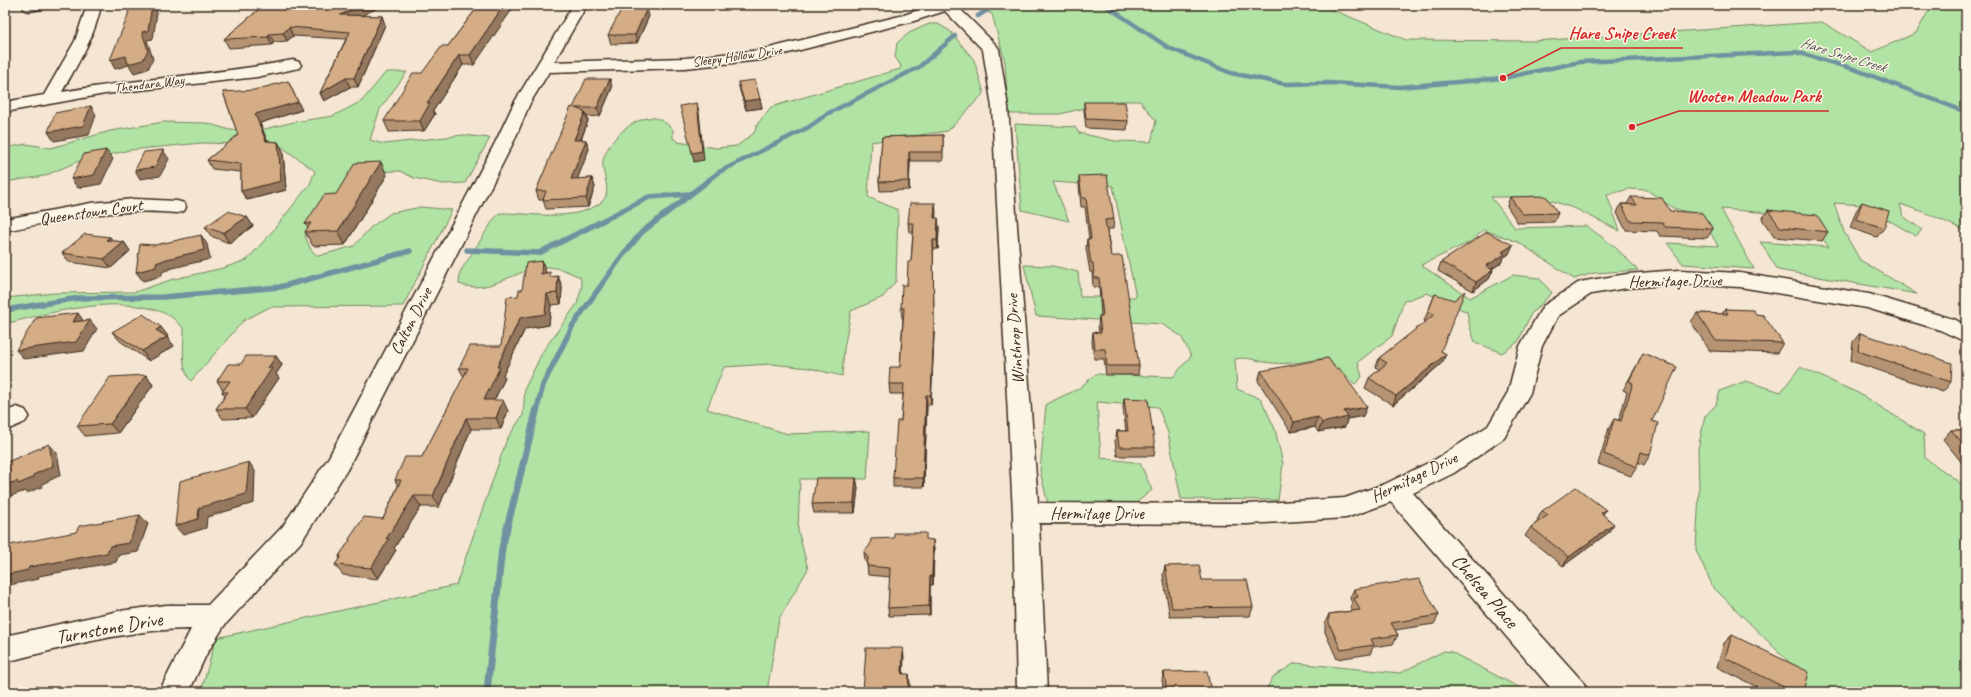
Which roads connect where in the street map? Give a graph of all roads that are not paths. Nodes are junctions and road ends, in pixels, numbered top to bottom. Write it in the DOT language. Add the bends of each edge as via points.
graph roads {
  1 [pos="94,5"];
  2 [pos="580,5"];
  3 [pos="948,5"];
  4 [pos="293,65"];
  5 [pos="544,67"];
  6 [pos="51,97"];
  7 [pos="5,107"];
  8 [pos="177,207"];
  9 [pos="5,225"];
  10 [pos="1966,334"];
  11 [pos="1396,490"];
  12 [pos="1026,513"];
  13 [pos="214,617"];
  14 [pos="5,649"];
  15 [pos="174,692"];
  16 [pos="1032,692"];
  17 [pos="1573,692"];
  1 -- 6 [label="street" via="86,31"];
  2 -- 5 [label="street, Calton Drive"];
  3 -- 5 [label="street, Sleepy Hollow Drive" via="910,18 761,55 685,63"];
  3 -- 12 [label="street, Winthrop Drive" via="992,49 1000,107"];
  4 -- 6 [label="street, Thendara Way" via="257,72 148,83"];
  5 -- 13 [label="street, Calton Drive" via="522,103 505,141 338,463 292,534"];
  6 -- 7 [label="street, Thendara Way"];
  8 -- 9 [label="street, Queenstown Court" via="143,204 117,206"];
  10 -- 11 [label="street, Hermitage Drive" via="1948,325 1869,301 1740,280 1679,277 1627,281 1585,288 1550,312 1531,346 1519,393 1496,432 1445,466"];
  11 -- 12 [label="street, Hermitage Drive" via="1346,508 1247,514"];
  11 -- 17 [label="street, Chelsea Place"];
  12 -- 16 [label="street, Winthrop Drive"];
  13 -- 14 [label="street, Turnstone Drive" via="166,617 119,623"];
  13 -- 15 [label="street, Calton Drive" via="196,646"];
}
